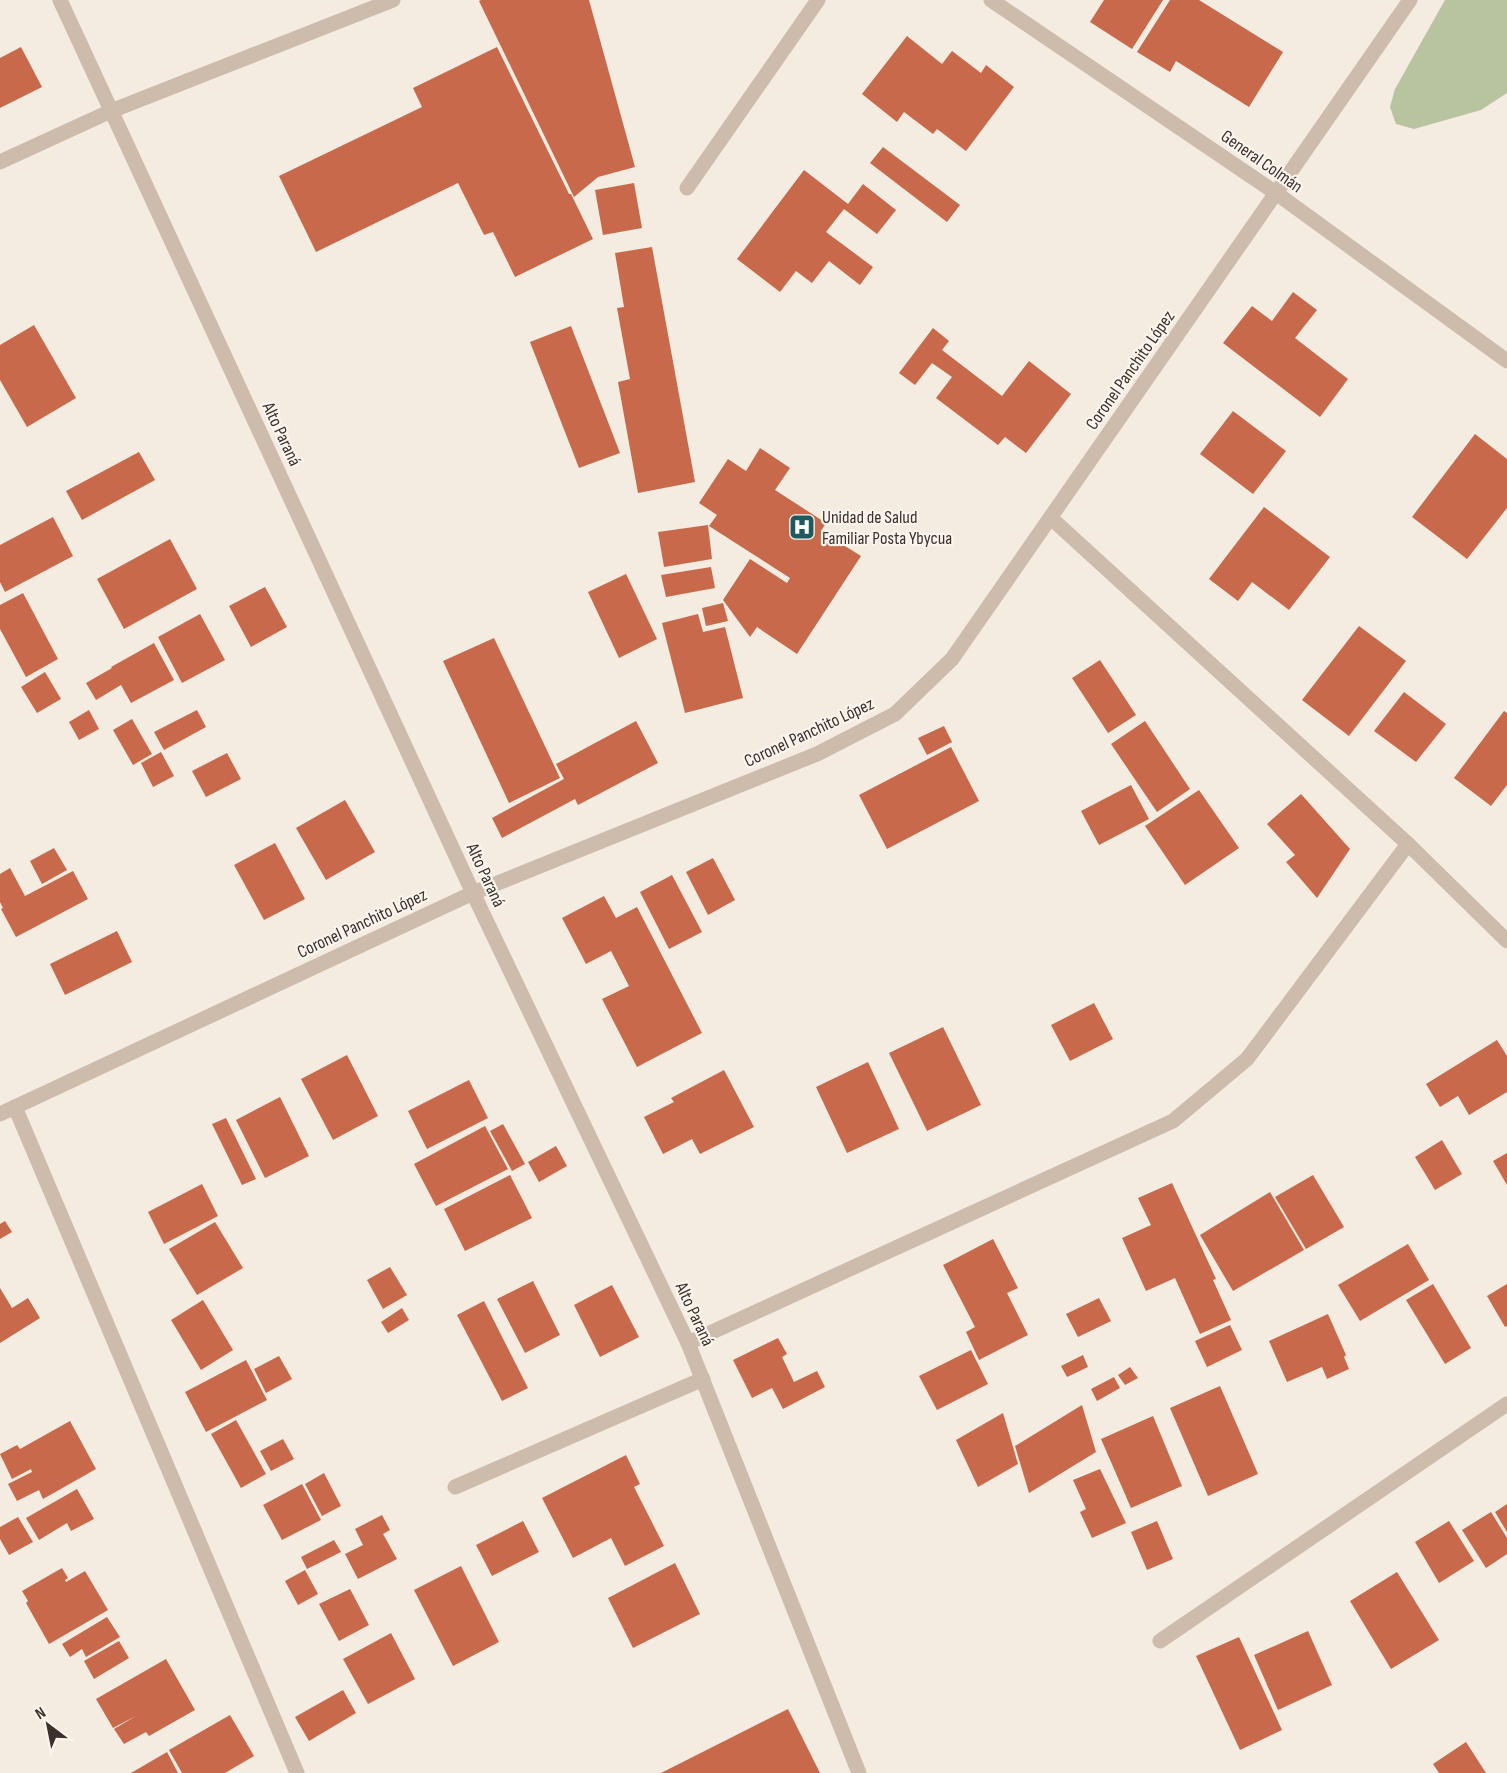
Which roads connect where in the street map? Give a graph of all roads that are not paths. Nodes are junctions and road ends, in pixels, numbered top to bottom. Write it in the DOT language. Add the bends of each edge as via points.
graph roads {
  1 [pos="60,0"];
  2 [pos="393,0"];
  3 [pos="818,0"];
  4 [pos="991,0"];
  5 [pos="1410,0"];
  6 [pos="111,111"];
  7 [pos="0,162"];
  8 [pos="687,188"];
  9 [pos="1276,193"];
  10 [pos="1507,361"];
  11 [pos="1051,518"];
  12 [pos="1408,844"];
  13 [pos="473,893"];
  14 [pos="1507,941"];
  15 [pos="15,1107"];
  16 [pos="0,1114"];
  17 [pos="688,1343"];
  18 [pos="703,1379"];
  19 [pos="1507,1404"];
  20 [pos="455,1487"];
  21 [pos="1160,1641"];
  22 [pos="297,1773"];
  23 [pos="859,1773"];
  1 -- 6 [label="street, Alto Paraná"];
  2 -- 6 [label="street"];
  3 -- 8 [label="street"];
  4 -- 9 [label="street, General Colmán"];
  5 -- 9 [label="street, Coronel Panchito López"];
  6 -- 7 [label="street"];
  6 -- 13 [label="street, Alto Paraná"];
  9 -- 10 [label="street, General Colmán"];
  9 -- 11 [label="street, Coronel Panchito López"];
  11 -- 12 [label="street"];
  11 -- 13 [label="street, Coronel Panchito López" via="952,659 895,714 817,754"];
  12 -- 14 [label="street"];
  12 -- 17 [label="street" via="1247,1059 1173,1121"];
  13 -- 15 [label="street, Coronel Panchito López"];
  13 -- 17 [label="street, Alto Paraná"];
  15 -- 16 [label="street, Coronel Panchito López"];
  15 -- 22 [label="street"];
  17 -- 18 [label="street, Alto Paraná"];
  18 -- 20 [label="street"];
  18 -- 23 [label="street, Alto Paraná"];
  19 -- 21 [label="street"];
}
